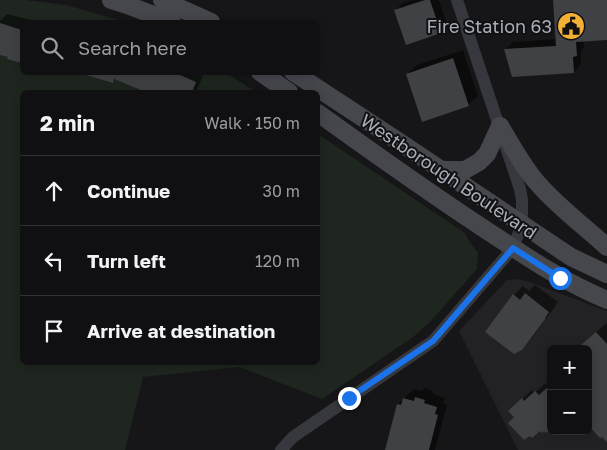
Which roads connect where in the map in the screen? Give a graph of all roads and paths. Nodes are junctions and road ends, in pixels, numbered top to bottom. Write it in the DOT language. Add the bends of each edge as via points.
graph roads {
  1 [pos="111,0"];
  2 [pos="162,0"];
  3 [pos="457,0"];
  4 [pos="167,20"];
  5 [pos="207,20"];
  6 [pos="264,75"];
  7 [pos="298,75"];
  8 [pos="285,90"];
  9 [pos="320,114"];
  10 [pos="500,126"];
  11 [pos="442,170"];
  12 [pos="522,224"];
  13 [pos="607,246"];
  14 [pos="513,248"];
  15 [pos="607,274"];
  16 [pos="607,300"];
  17 [pos="281,450"];
  1 -- 4 [label="main road"];
  2 -- 5 [label="main road"];
  3 -- 10 [label="street"];
  6 -- 8 [label="main road"];
  7 -- 11 [label="main road, Westborough Boulevard"];
  9 -- 14 [label="main road, Westborough Boulevard"];
  10 -- 11 [label="main road" via="487,154 479,162 465,170"];
  10 -- 12 [label="street" via="520,189"];
  10 -- 13 [label="main road" via="541,187"];
  11 -- 12 [label="main road, Westborough Boulevard"];
  12 -- 14 [label="street"];
  12 -- 15 [label="main road, Westborough Boulevard" via="571,257"];
  14 -- 16 [label="main road, Westborough Boulevard" via="560,278"];
  14 -- 17 [label="street" via="433,341 293,437"];
}
